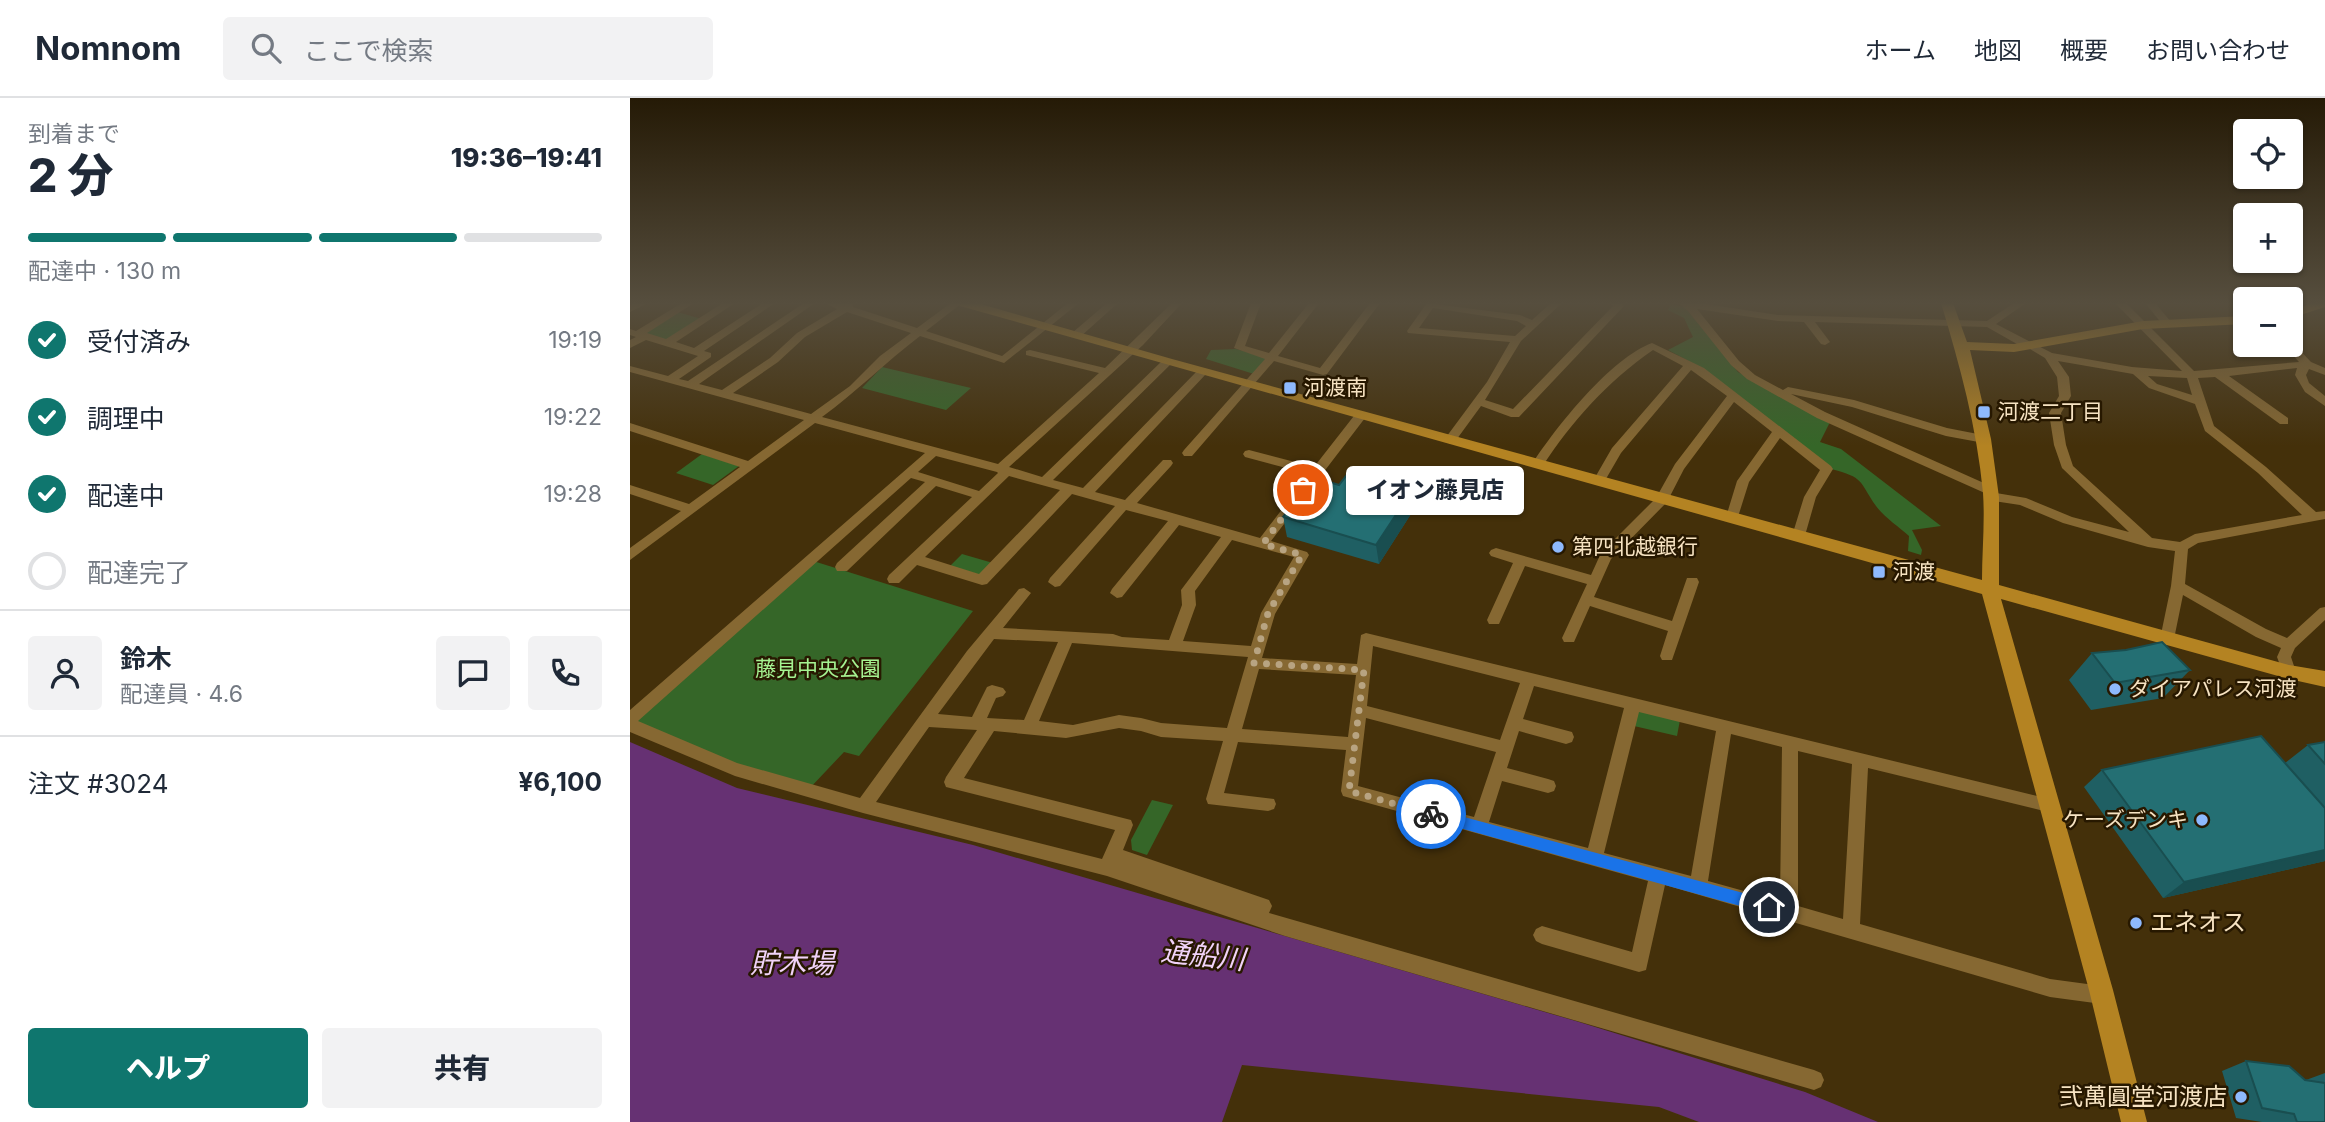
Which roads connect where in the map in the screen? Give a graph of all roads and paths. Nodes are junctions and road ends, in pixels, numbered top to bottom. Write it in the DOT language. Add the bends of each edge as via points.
graph roads {
  1 [pos="691,351"];
  2 [pos="740,351"];
  3 [pos="784,351"];
  4 [pos="893,351"];
  5 [pos="974,351"];
  6 [pos="1015,351"];
  7 [pos="1130,351"];
  8 [pos="1249,351"];
  9 [pos="1277,351"];
  10 [pos="1340,351"];
  11 [pos="1510,351"];
  12 [pos="1575,351"];
  13 [pos="1644,351"];
  14 [pos="1662,351"];
  15 [pos="1726,351"];
  16 [pos="1963,351"];
  17 [pos="2039,351"];
  18 [pos="2168,351"];
  19 [pos="695,352"];
  20 [pos="1030,353"];
  21 [pos="2049,356"];
  22 [pos="1272,357"];
  23 [pos="2300,357"];
  24 [pos="1167,362"];
  25 [pos="1690,364"];
  26 [pos="2307,364"];
  27 [pos="630,369"];
  28 [pos="1202,372"];
  29 [pos="2325,372"];
  30 [pos="1107,373"];
  31 [pos="2137,373"];
  32 [pos="2191,374"];
  33 [pos="2218,374"];
  34 [pos="669,380"];
  35 [pos="1248,384"];
  36 [pos="689,386"];
  37 [pos="1776,392"];
  38 [pos="723,395"];
  39 [pos="1733,397"];
  40 [pos="2198,401"];
  41 [pos="1479,402"];
  42 [pos="2325,402"];
  43 [pos="1361,415"];
  44 [pos="811,419"];
  45 [pos="2284,421"];
  46 [pos="630,427"];
  47 [pos="1778,432"];
  48 [pos="1984,439"];
  49 [pos="1450,440"];
  50 [pos="933,452"];
  51 [pos="1188,453"];
  52 [pos="1249,454"];
  53 [pos="1167,463"];
  54 [pos="1538,464"];
  55 [pos="749,465"];
  56 [pos="1002,471"];
  57 [pos="1316,472"];
  58 [pos="909,473"];
  59 [pos="934,481"];
  60 [pos="1599,481"];
  61 [pos="1043,483"];
  62 [pos="630,489"];
  63 [pos="1068,490"];
  64 [pos="1991,494"];
  65 [pos="1085,495"];
  66 [pos="981,496"];
  67 [pos="1662,499"];
  68 [pos="1125,506"];
  69 [pos="690,509"];
  70 [pos="1732,517"];
  71 [pos="2322,517"];
  72 [pos="1176,520"];
  73 [pos="1229,535"];
  74 [pos="1799,536"];
  75 [pos="2148,541"];
  76 [pos="1263,544"];
  77 [pos="2182,547"];
  78 [pos="1496,553"];
  79 [pos="630,555"];
  80 [pos="915,559"];
  81 [pos="1521,560"];
  82 [pos="842,567"];
  83 [pos="894,579"];
  84 [pos="1055,582"];
  85 [pos="1595,582"];
  86 [pos="1692,582"];
  87 [pos="2178,586"];
  88 [pos="1990,591"];
  89 [pos="1024,593"];
  90 [pos="1117,593"];
  91 [pos="1587,600"];
  92 [pos="2325,612"];
  93 [pos="1494,620"];
  94 [pos="1677,628"];
  95 [pos="991,633"];
  96 [pos="1067,638"];
  97 [pos="1569,638"];
  98 [pos="2167,639"];
  99 [pos="2289,645"];
  100 [pos="1174,647"];
  101 [pos="1667,656"];
  102 [pos="1255,658"];
  103 [pos="1364,670"];
  104 [pos="2289,673"];
  105 [pos="1529,678"];
  106 [pos="2325,679"];
  107 [pos="998,692"];
  108 [pos="1633,705"];
  109 [pos="1360,710"];
  110 [pos="924,720"];
  111 [pos="630,722"];
  112 [pos="1515,723"];
  113 [pos="983,724"];
  114 [pos="1029,727"];
  115 [pos="1724,727"];
  116 [pos="1232,736"];
  117 [pos="1566,737"];
  118 [pos="1355,744"];
  119 [pos="1790,744"];
  120 [pos="1505,748"];
  121 [pos="1860,761"];
  122 [pos="1498,773"];
  123 [pos="1548,786"];
  124 [pos="1268,804"];
  125 [pos="2048,805"];
  126 [pos="863,806"];
  127 [pos="1479,828"];
  128 [pos="1594,858"];
  129 [pos="1110,861"];
  130 [pos="1658,876"];
  131 [pos="1698,887"];
  132 [pos="1789,914"];
  133 [pos="1851,932"];
  134 [pos="1542,935"];
  135 [pos="2102,995"];
  136 [pos="1814,1080"];
  137 [pos="2134,1122"];
  1 -- 19 [label="street"];
  2 -- 36 [label="street"];
  3 -- 38 [label="street"];
  4 -- 44 [label="street" via="854,388"];
  5 -- 6 [label="street" via="1004,360"];
  7 -- 24 [label="street"];
  7 -- 30 [label="street"];
  8 -- 22 [label="street"];
  9 -- 22 [label="street"];
  10 -- 22 [label="street" via="1324,372"];
  11 -- 41 [label="street"];
  12 -- 41 [label="street" via="1514,414"];
  13 -- 54 [label="street" via="1620,366 1559,430"];
  14 -- 25 [label="street"];
  15 -- 37 [label="street" via="1742,370"];
  16 -- 48 [label="street"];
  17 -- 21 [label="street"];
  18 -- 32 [label="street"];
  19 -- 34 [label="street" via="706,355"];
  20 -- 30 [label="street"];
  21 -- 31 [label="street"];
  21 -- 75 [label="street" via="2063,377 2064,396 2055,414 2068,468"];
  22 -- 35 [label="street"];
  23 -- 26 [label="street"];
  24 -- 28 [label="street"];
  24 -- 61 [label="street"];
  25 -- 39 [label="street"];
  25 -- 60 [label="street" via="1616,450"];
  26 -- 29 [label="street"];
  26 -- 33 [label="street"];
  26 -- 42 [label="street" via="2301,369 2301,383"];
  27 -- 34 [label="street"];
  28 -- 35 [label="street"];
  28 -- 65 [label="street"];
  30 -- 56 [label="street"];
  31 -- 32 [label="street"];
  31 -- 40 [label="street" via="2153,386"];
  32 -- 33 [label="street"];
  32 -- 40 [label="street"];
  33 -- 45 [label="street"];
  34 -- 36 [label="street"];
  35 -- 43 [label="street"];
  35 -- 51 [label="street"];
  36 -- 38 [label="street"];
  37 -- 48 [label="street" via="1790,390 1854,404"];
  37 -- 64 [label="street"];
  38 -- 44 [label="street"];
  39 -- 47 [label="street"];
  39 -- 67 [label="street" via="1679,467"];
  40 -- 71 [label="street" via="2209,428"];
  41 -- 49 [label="street"];
  43 -- 49 [label="street"];
  43 -- 57 [label="street"];
  44 -- 50 [label="street"];
  44 -- 55 [label="street"];
  46 -- 55 [label="street"];
  47 -- 70 [label="street" via="1743,481"];
  47 -- 74 [label="street" via="1827,470 1810,497"];
  48 -- 64 [label="street"];
  49 -- 54 [label="street"];
  50 -- 56 [label="street"];
  50 -- 58 [label="street"];
  52 -- 57 [label="street"];
  53 -- 68 [label="street"];
  54 -- 60 [label="street"];
  55 -- 69 [label="street"];
  56 -- 61 [label="street"];
  56 -- 66 [label="street"];
  57 -- 76 [label="street"];
  58 -- 59 [label="street"];
  58 -- 111 [label="street"];
  59 -- 66 [label="street"];
  59 -- 82 [label="street"];
  60 -- 67 [label="street"];
  61 -- 63 [label="street"];
  62 -- 69 [label="street"];
  63 -- 65 [label="street"];
  63 -- 80 [label="street" via="982,580"];
  64 -- 75 [label="street"];
  64 -- 88 [label="street"];
  65 -- 68 [label="street"];
  66 -- 80 [label="street"];
  67 -- 70 [label="street"];
  67 -- 85 [label="street" via="1606,556"];
  68 -- 72 [label="street"];
  68 -- 84 [label="street"];
  69 -- 79 [label="street"];
  70 -- 74 [label="street"];
  71 -- 77 [label="street" via="2195,539"];
  72 -- 73 [label="street"];
  72 -- 90 [label="street"];
  73 -- 76 [label="street"];
  73 -- 100 [label="street" via="1188,590 1189,604"];
  74 -- 88 [label="street"];
  75 -- 77 [label="street"];
  76 -- 102 [label="street" via="1302,555 1268,613"];
  77 -- 87 [label="street"];
  78 -- 81 [label="street"];
  80 -- 83 [label="street"];
  81 -- 85 [label="street"];
  81 -- 93 [label="street"];
  85 -- 91 [label="street"];
  86 -- 94 [label="street"];
  87 -- 98 [label="street"];
  87 -- 99 [label="street"];
  88 -- 98 [label="street"];
  88 -- 125 [label="street"];
  89 -- 95 [label="street"];
  91 -- 94 [label="street"];
  91 -- 97 [label="street"];
  92 -- 99 [label="street"];
  94 -- 101 [label="street"];
  95 -- 96 [label="street"];
  95 -- 110 [label="street"];
  96 -- 100 [label="street"];
  96 -- 114 [label="street"];
  98 -- 104 [label="street"];
  99 -- 104 [label="street" via="2284,657"];
  100 -- 102 [label="street"];
  102 -- 103 [label="street"];
  102 -- 116 [label="street"];
  103 -- 105 [label="street" via="1366,639"];
  103 -- 109 [label="street"];
  104 -- 106 [label="street"];
  105 -- 108 [label="street"];
  105 -- 112 [label="street"];
  107 -- 113 [label="street" via="992,691"];
  108 -- 115 [label="street"];
  108 -- 128 [label="street"];
  109 -- 118 [label="street"];
  109 -- 120 [label="street"];
  110 -- 113 [label="street"];
  110 -- 126 [label="street"];
  111 -- 126 [label="street" via="722,764"];
  112 -- 117 [label="street"];
  112 -- 120 [label="street"];
  113 -- 114 [label="street"];
  113 -- 129 [label="street" via="951,782 1125,825"];
  114 -- 116 [label="street" via="1064,734 1109,722"];
  115 -- 119 [label="street"];
  115 -- 131 [label="street"];
  116 -- 118 [label="street"];
  116 -- 124 [label="street" via="1214,799"];
  118 -- 127 [label="street" via="1349,791"];
  119 -- 121 [label="street"];
  119 -- 132 [label="street"];
  120 -- 122 [label="street"];
  121 -- 125 [label="street"];
  121 -- 133 [label="street"];
  122 -- 123 [label="street"];
  122 -- 127 [label="street"];
  125 -- 135 [label="street"];
  126 -- 129 [label="street"];
  127 -- 128 [label="street"];
  128 -- 130 [label="street"];
  129 -- 136 [label="street" via="1257,918"];
  130 -- 131 [label="street"];
  130 -- 134 [label="street" via="1639,963"];
  131 -- 132 [label="street"];
  132 -- 133 [label="street"];
  133 -- 135 [label="street" via="2050,988"];
  135 -- 137 [label="street"];
}
